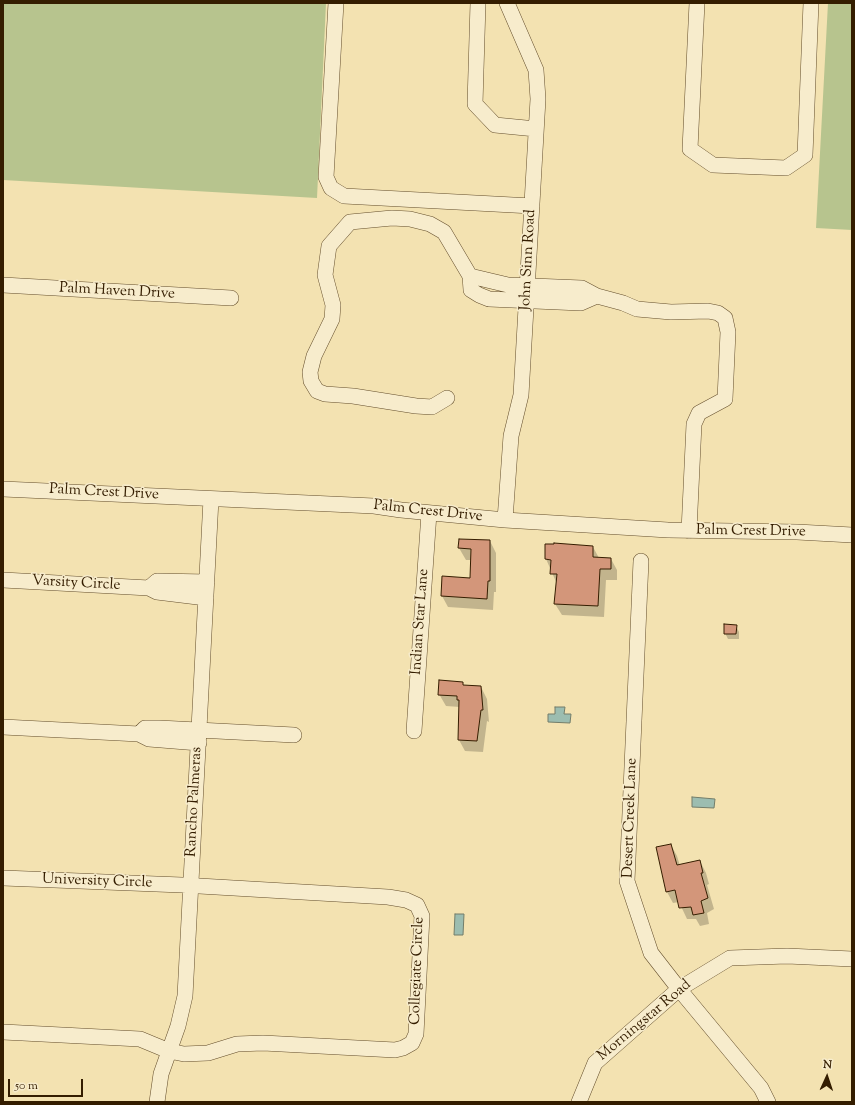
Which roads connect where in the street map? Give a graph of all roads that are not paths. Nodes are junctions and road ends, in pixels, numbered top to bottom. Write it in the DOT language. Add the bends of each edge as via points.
graph roads {
  1 [pos="336,3"];
  2 [pos="478,3"];
  3 [pos="507,3"];
  4 [pos="697,3"];
  5 [pos="811,3"];
  6 [pos="536,129"];
  7 [pos="532,206"];
  8 [pos="470,276"];
  9 [pos="495,282"];
  10 [pos="3,285"];
  11 [pos="528,285"];
  12 [pos="570,287"];
  13 [pos="597,296"];
  14 [pos="231,298"];
  15 [pos="491,299"];
  16 [pos="527,301"];
  17 [pos="569,303"];
  18 [pos="447,398"];
  19 [pos="3,489"];
  20 [pos="211,499"];
  21 [pos="428,513"];
  22 [pos="505,520"];
  23 [pos="689,531"];
  24 [pos="852,535"];
  25 [pos="641,561"];
  26 [pos="3,580"];
  27 [pos="207,582"];
  28 [pos="172,588"];
  29 [pos="206,598"];
  30 [pos="3,727"];
  31 [pos="414,731"];
  32 [pos="294,735"];
  33 [pos="199,737"];
  34 [pos="3,878"];
  35 [pos="190,887"];
  36 [pos="852,959"];
  37 [pos="678,990"];
  38 [pos="3,1032"];
  39 [pos="169,1051"];
  40 [pos="157,1102"];
  41 [pos="579,1102"];
  42 [pos="768,1102"];
  1 -- 7 [label="street" via="326,177 331,188 344,196"];
  2 -- 6 [label="street" via="475,104 495,125"];
  3 -- 6 [label="street, John Sinn Road" via="536,70"];
  4 -- 5 [label="street" via="690,149 713,165 786,168 805,155"];
  6 -- 7 [label="street, John Sinn Road"];
  7 -- 11 [label="street, John Sinn Road"];
  8 -- 9 [label="street"];
  8 -- 15 [label="street" via="471,290"];
  8 -- 18 [label="street" via="444,232 430,224 410,219 369,219 350,222 329,246 325,275 333,305 332,319 314,356 310,372 311,381 317,391 422,406 432,406"];
  9 -- 11 [label="street"];
  9 -- 15 [label="street"];
  10 -- 14 [label="street, Palm Haven Drive"];
  11 -- 12 [label="street"];
  11 -- 16 [label="street, John Sinn Road"];
  12 -- 13 [label="street" via="582,288"];
  12 -- 17 [label="street"];
  13 -- 17 [label="street" via="581,303"];
  13 -- 23 [label="street" via="637,309 671,312 708,311 725,318 728,332 725,399 698,413 694,424"];
  15 -- 16 [label="street"];
  16 -- 17 [label="street"];
  16 -- 22 [label="street, John Sinn Road" via="521,395 511,436"];
  19 -- 20 [label="street, Palm Crest Drive"];
  20 -- 21 [label="street, Palm Crest Drive" via="374,506"];
  20 -- 27 [label="street, Rancho Palmeras"];
  21 -- 22 [label="street, Palm Crest Drive"];
  21 -- 31 [label="street, Indian Star Lane"];
  22 -- 23 [label="street, Palm Crest Drive"];
  23 -- 24 [label="street, Palm Crest Drive"];
  25 -- 37 [label="street, Desert Creek Lane" via="627,881 651,953"];
  26 -- 28 [label="street, Varsity Circle" via="150,588 157,581"];
  27 -- 28 [label="street, Varsity Circle"];
  27 -- 29 [label="street, Rancho Palmeras"];
  28 -- 29 [label="street, Varsity Circle"];
  29 -- 33 [label="street, Rancho Palmeras"];
  30 -- 33 [label="street" via="139,734 146,728 163,734"];
  32 -- 33 [label="street"];
  33 -- 35 [label="street, Rancho Palmeras"];
  34 -- 35 [label="street, University Circle"];
  35 -- 39 [label="street, Rancho Palmeras" via="185,996"];
  35 -- 39 [label="street, Collegiate Circle" via="388,897 417,905 422,916 416,1034 412,1043 395,1050 263,1043 237,1044 208,1053 184,1054"];
  36 -- 37 [label="street, Morningstar Road" via="787,956 730,958"];
  37 -- 41 [label="street, Morningstar Road" via="595,1063"];
  37 -- 42 [label="street, Desert Creek Lane" via="761,1088"];
  38 -- 39 [label="street" via="140,1039"];
  39 -- 40 [label="street, Rancho Palmeras" via="161,1074"];
}
